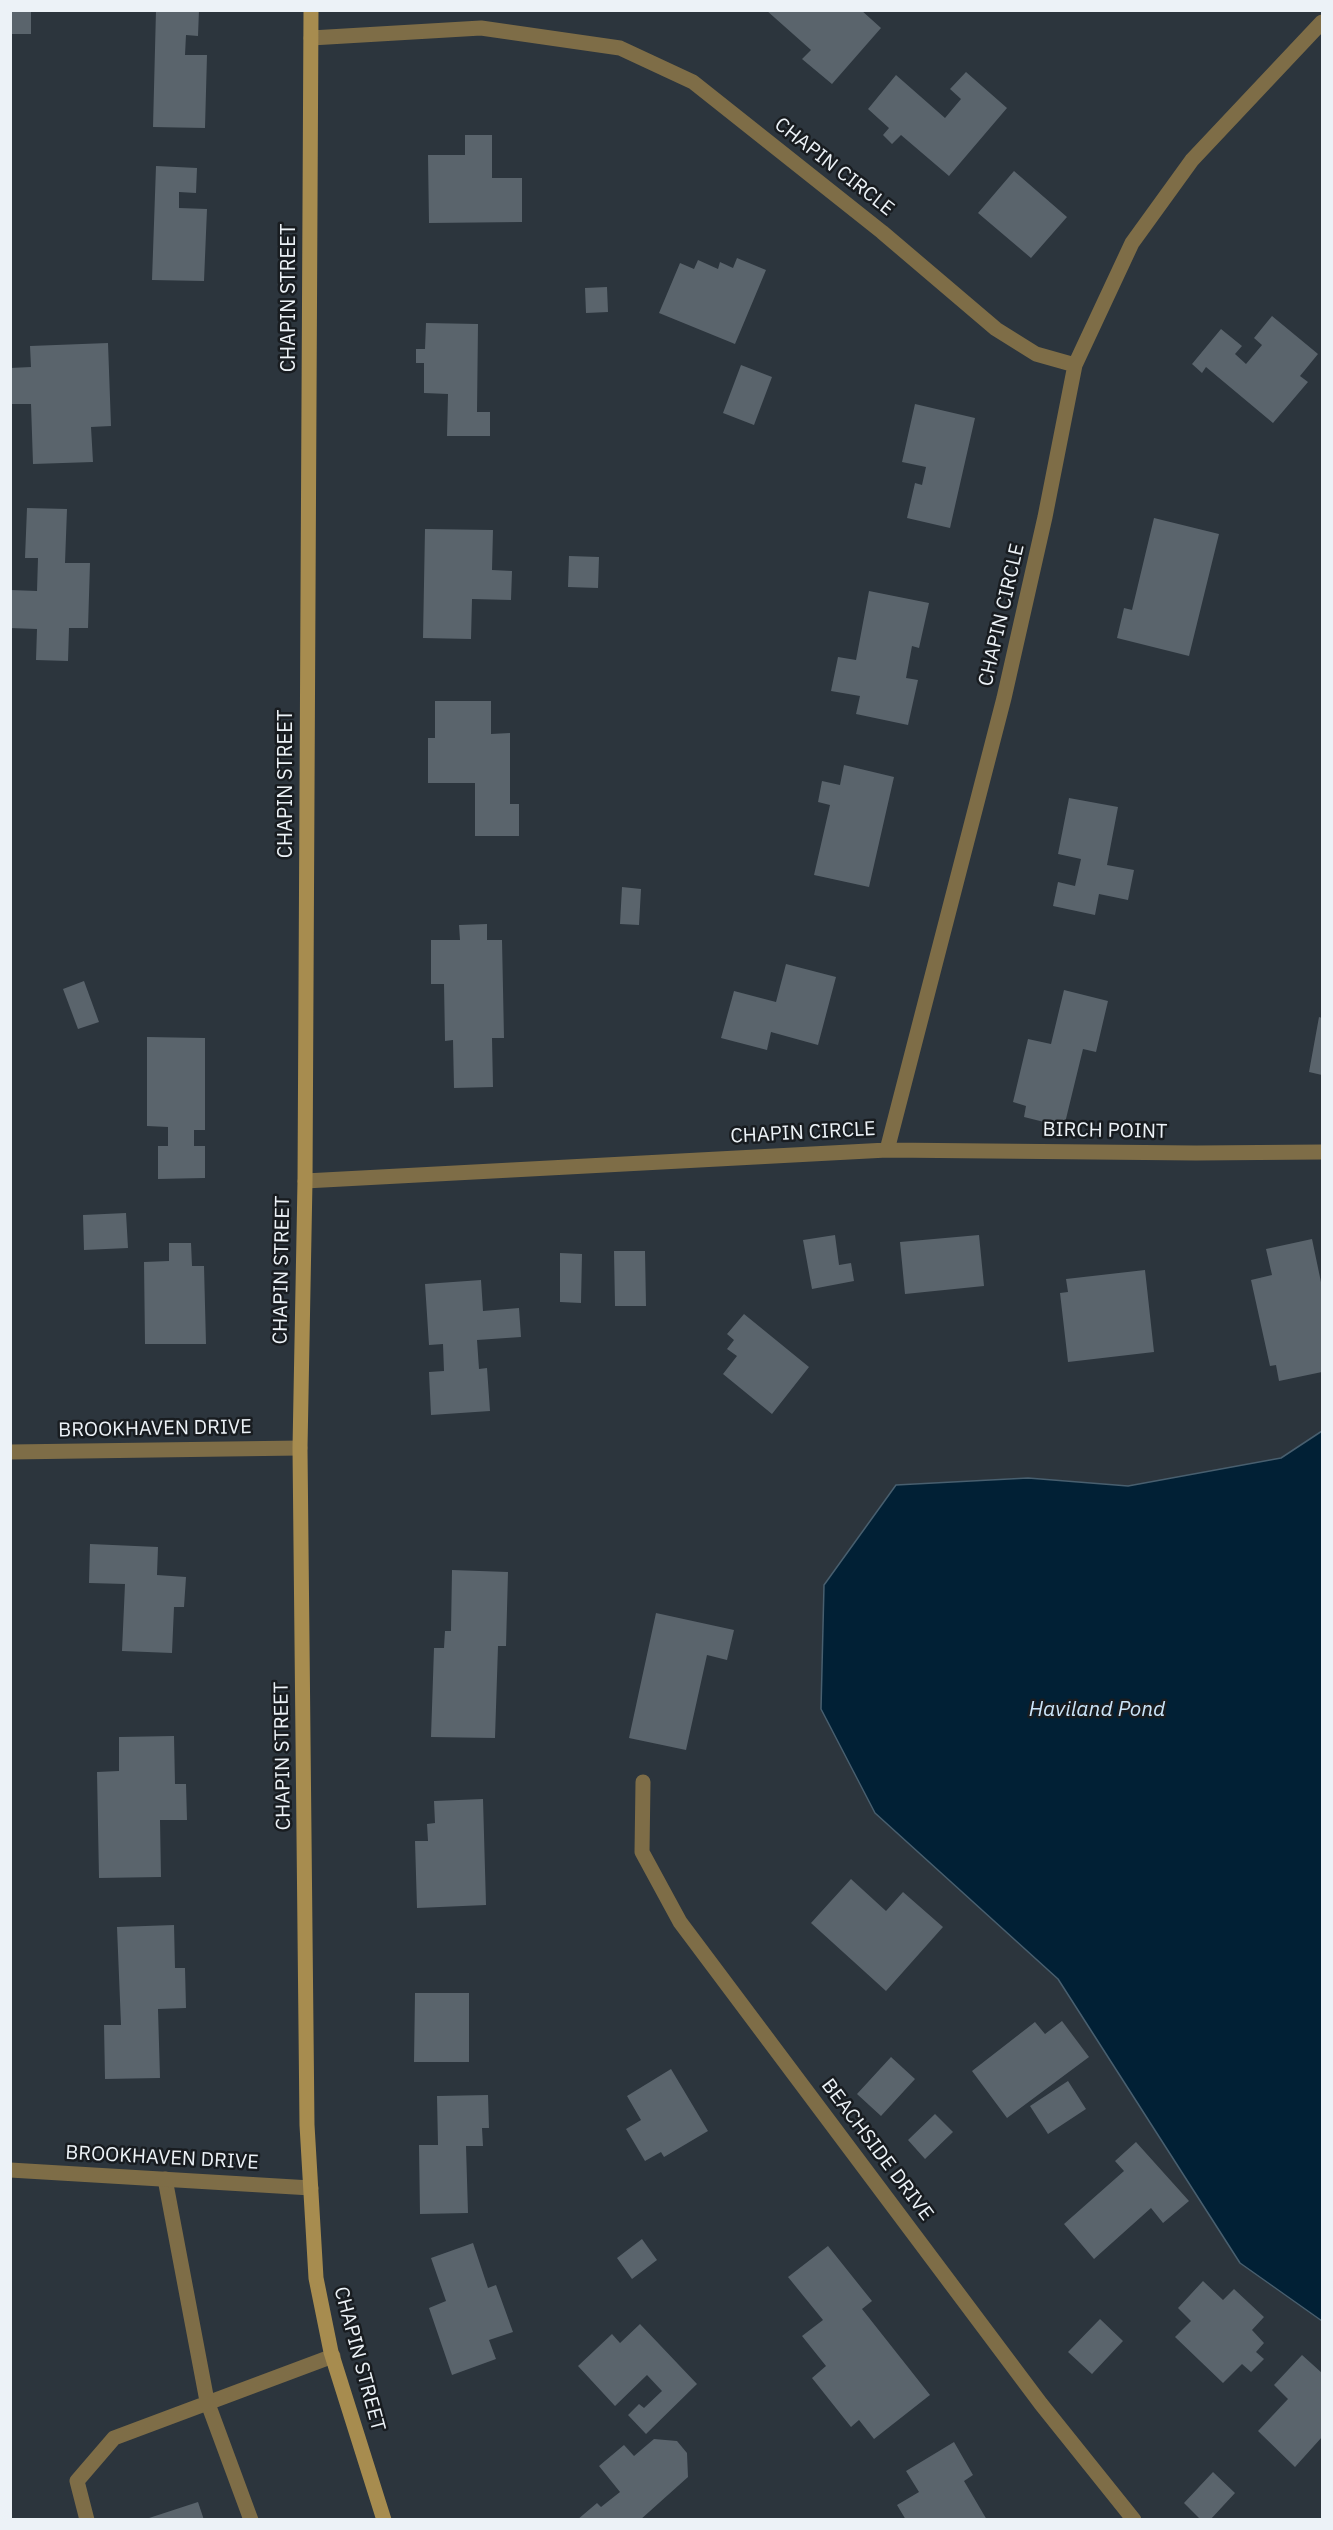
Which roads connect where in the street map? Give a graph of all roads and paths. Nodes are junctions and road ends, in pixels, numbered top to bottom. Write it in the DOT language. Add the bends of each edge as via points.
graph roads {
  1 [pos="311,10"];
  2 [pos="1323,22"];
  3 [pos="311,38"];
  4 [pos="1075,365"];
  5 [pos="887,1150"];
  6 [pos="1323,1152"];
  7 [pos="305,1181"];
  8 [pos="300,1448"];
  9 [pos="10,1452"];
  10 [pos="643,1782"];
  11 [pos="10,2170"];
  12 [pos="165,2179"];
  13 [pos="311,2188"];
  14 [pos="333,2356"];
  15 [pos="207,2402"];
  16 [pos="87,2520"];
  17 [pos="251,2520"];
  18 [pos="384,2520"];
  19 [pos="1134,2520"];
  1 -- 3 [label="main road, CHAPIN STREET"];
  2 -- 4 [label="street" via="1192,160 1132,243"];
  3 -- 4 [label="street, CHAPIN CIRCLE" via="481,28 620,48 693,82 882,232 996,329 1036,354"];
  3 -- 7 [label="main road, CHAPIN STREET"];
  4 -- 5 [label="street, CHAPIN CIRCLE" via="1004,698"];
  5 -- 6 [label="street, BIRCH POINT"];
  5 -- 7 [label="street, CHAPIN CIRCLE"];
  7 -- 8 [label="main road, CHAPIN STREET"];
  8 -- 9 [label="street, BROOKHAVEN DRIVE"];
  8 -- 13 [label="main road, CHAPIN STREET" via="307,2125"];
  10 -- 19 [label="street, BEACHSIDE DRIVE" via="642,1852 680,1922 1041,2404"];
  11 -- 12 [label="street, BROOKHAVEN DRIVE"];
  12 -- 13 [label="street, BROOKHAVEN DRIVE"];
  12 -- 15 [label="street"];
  13 -- 14 [label="main road, CHAPIN STREET" via="316,2278"];
  14 -- 15 [label="street"];
  14 -- 18 [label="main road, CHAPIN STREET"];
  15 -- 16 [label="street" via="114,2438 77,2481"];
  15 -- 17 [label="street"];
}
